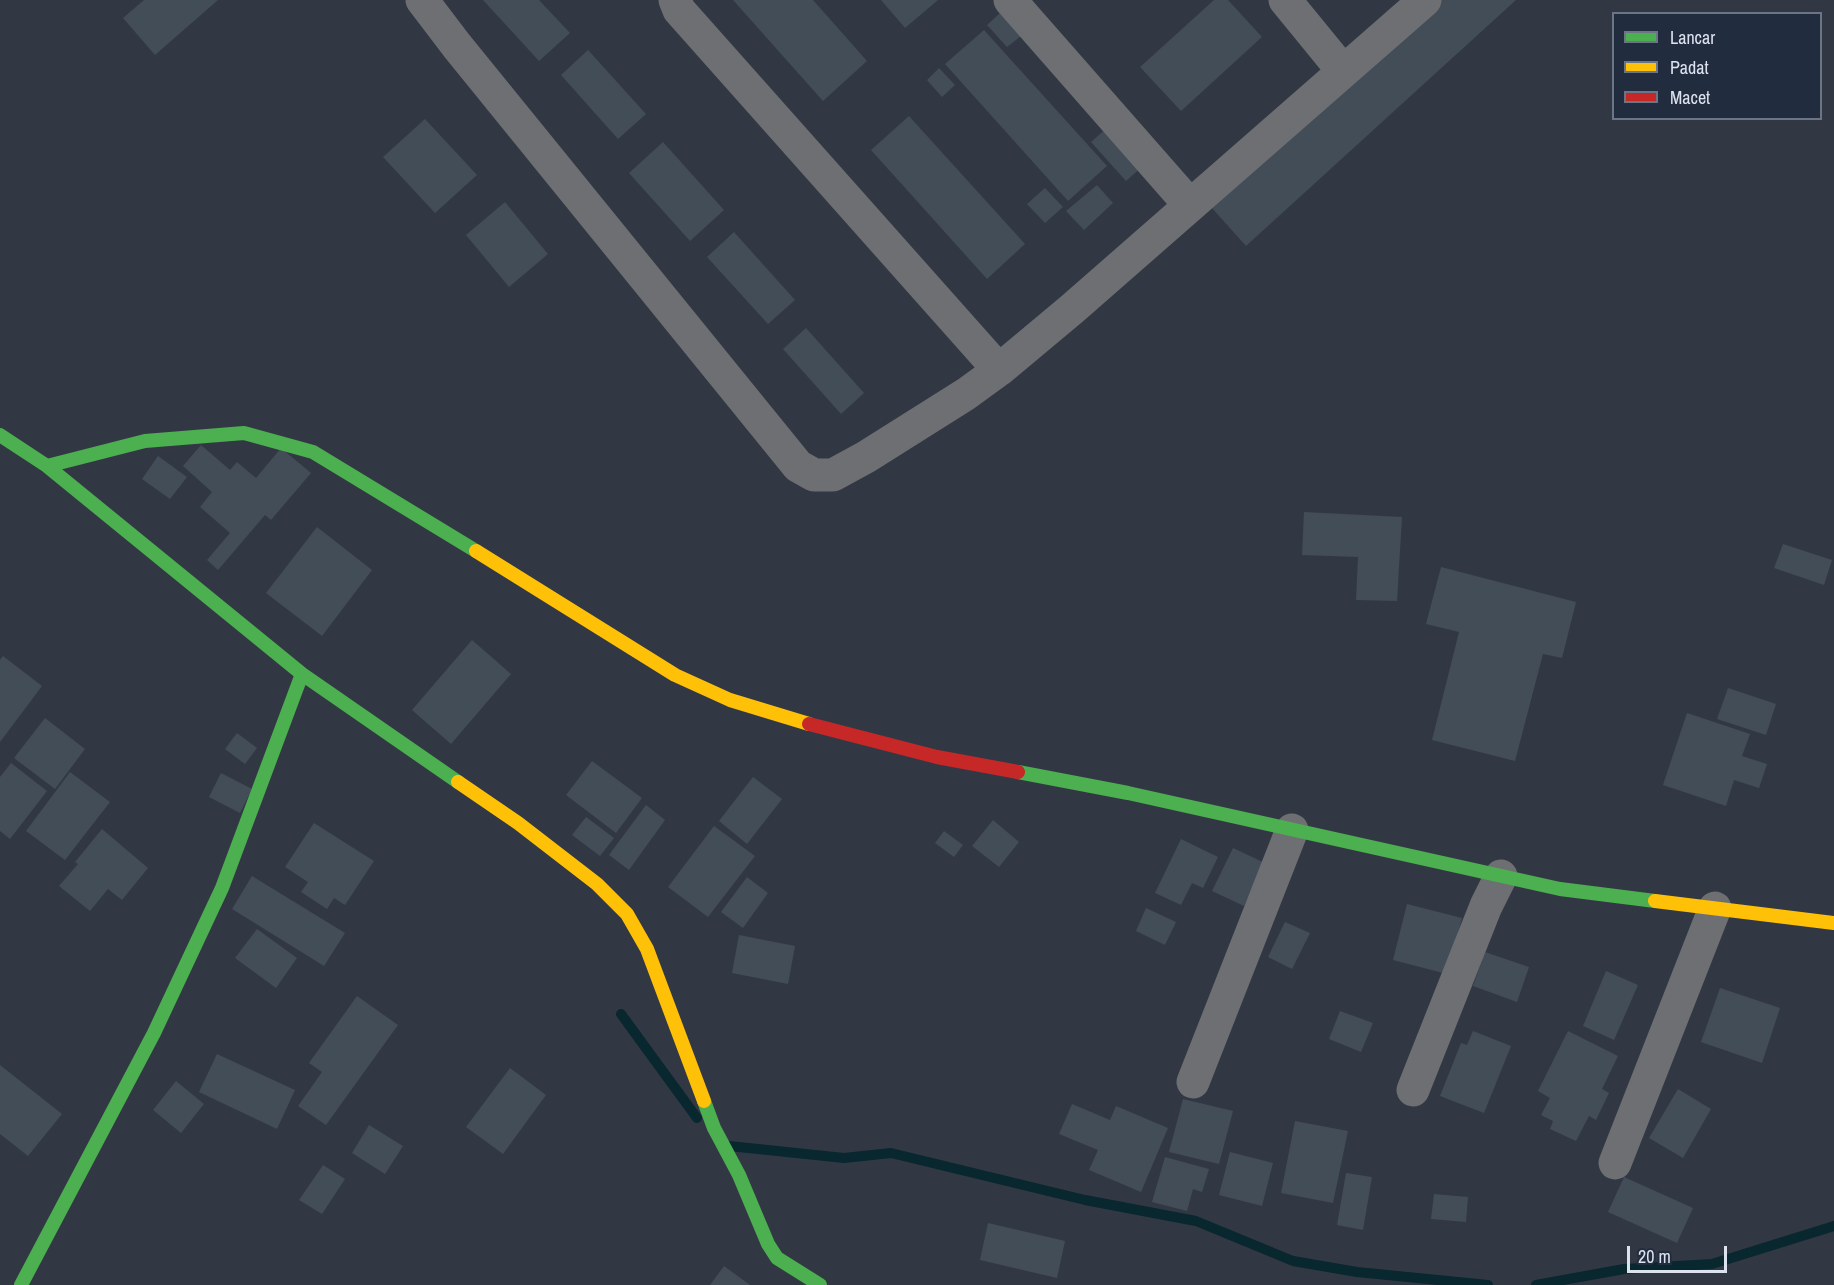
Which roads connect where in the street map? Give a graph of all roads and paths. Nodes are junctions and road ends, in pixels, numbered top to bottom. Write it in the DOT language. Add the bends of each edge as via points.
graph roads {
  1 [pos="422,0"];
  2 [pos="675,0"];
  3 [pos="1010,0"];
  4 [pos="1286,0"];
  5 [pos="1425,0"];
  6 [pos="1343,71"];
  7 [pos="1189,204"];
  8 [pos="999,370"];
  9 [pos="0,435"];
  10 [pos="47,466"];
  11 [pos="302,674"];
  12 [pos="1292,830"];
  13 [pos="1501,876"];
  14 [pos="1715,908"];
  15 [pos="1834,923"];
  16 [pos="1193,1082"];
  17 [pos="1413,1090"];
  18 [pos="1615,1162"];
  19 [pos="21,1285"];
  20 [pos="820,1285"];
  1 -- 8 [label="street" via="798,466 814,476 833,475"];
  2 -- 8 [label="street"];
  3 -- 7 [label="street"];
  4 -- 6 [label="street"];
  5 -- 6 [label="street"];
  6 -- 7 [label="street"];
  7 -- 8 [label="street"];
  9 -- 10 [label="street"];
  10 -- 11 [label="street"];
  10 -- 12 [label="street" via="145,441 244,433 312,452 675,675 730,700 937,757 1128,793"];
  11 -- 19 [label="street" via="222,888 154,1033"];
  11 -- 20 [label="street" via="518,824 597,884 627,914 646,949 714,1128 768,1244 777,1258"];
  12 -- 13 [label="street"];
  12 -- 16 [label="street"];
  13 -- 14 [label="street" via="1560,889"];
  13 -- 17 [label="street"];
  14 -- 15 [label="street"];
  14 -- 18 [label="street"];
}
